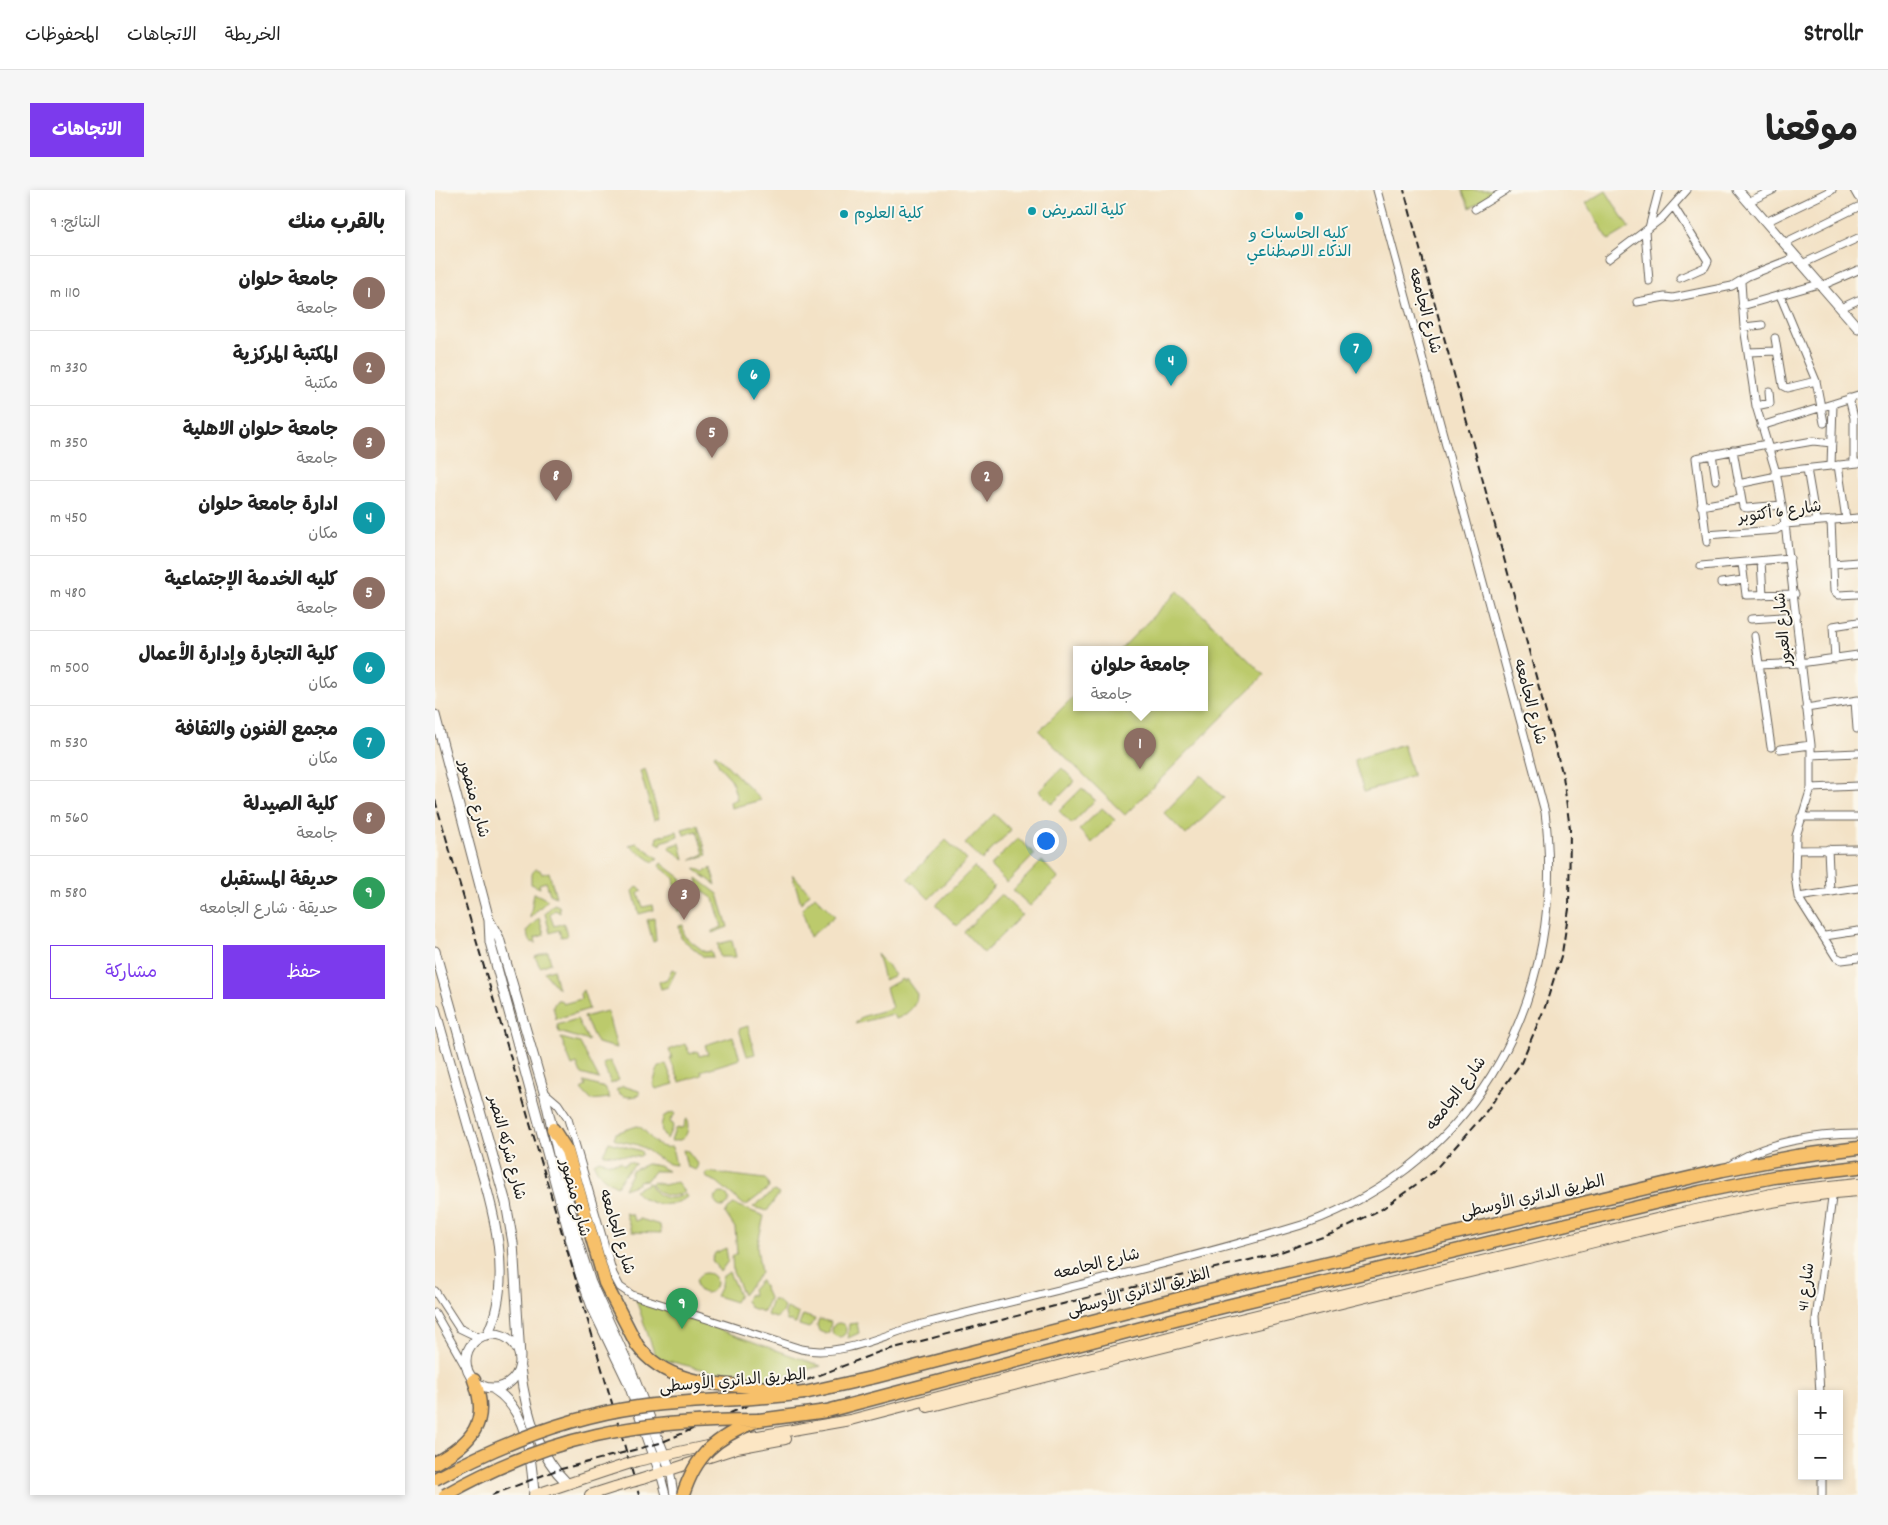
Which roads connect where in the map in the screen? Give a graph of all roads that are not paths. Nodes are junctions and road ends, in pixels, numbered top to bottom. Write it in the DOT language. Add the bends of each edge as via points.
graph roads {
  1 [pos="1377,190"];
  2 [pos="1506,190"];
  3 [pos="1659,190"];
  4 [pos="1687,190"];
  5 [pos="1738,190"];
  6 [pos="1773,190"];
  7 [pos="1832,190"];
  8 [pos="1855,190"];
  9 [pos="1858,197"];
  10 [pos="1748,202"];
  11 [pos="1858,206"];
  12 [pos="1674,207"];
  13 [pos="1475,209"];
  14 [pos="1766,222"];
  15 [pos="1647,230"];
  16 [pos="1858,238"];
  17 [pos="1784,243"];
  18 [pos="1796,257"];
  19 [pos="1608,259"];
  20 [pos="1802,264"];
  21 [pos="1858,270"];
  22 [pos="1680,278"];
  23 [pos="1649,281"];
  24 [pos="1741,282"];
  25 [pos="1820,285"];
  26 [pos="1780,295"];
  27 [pos="1858,300"];
  28 [pos="1637,302"];
  29 [pos="1742,306"];
  30 [pos="1841,308"];
  31 [pos="1762,325"];
  32 [pos="1744,327"];
  33 [pos="1858,328"];
  34 [pos="1775,338"];
  35 [pos="1777,351"];
  36 [pos="1748,352"];
  37 [pos="1816,381"];
  38 [pos="1769,391"];
  39 [pos="1858,396"];
  40 [pos="1849,398"];
  41 [pos="1833,404"];
  42 [pos="1756,406"];
  43 [pos="1823,407"];
  44 [pos="1824,423"];
  45 [pos="1761,426"];
  46 [pos="1832,443"];
  47 [pos="1767,447"];
  48 [pos="1733,450"];
  49 [pos="1712,454"];
  50 [pos="1856,463"];
  51 [pos="1835,465"];
  52 [pos="1807,468"];
  53 [pos="1776,474"];
  54 [pos="1716,480"];
  55 [pos="1738,484"];
  56 [pos="1740,499"];
  57 [pos="1782,505"];
  58 [pos="1701,506"];
  59 [pos="1858,518"];
  60 [pos="1846,519"];
  61 [pos="1831,520"];
  62 [pos="1815,521"];
  63 [pos="1785,524"];
  64 [pos="1790,558"];
  65 [pos="1761,561"];
  66 [pos="1742,562"];
  67 [pos="1858,562"];
  68 [pos="1833,564"];
  69 [pos="1701,566"];
  70 [pos="1743,580"];
  71 [pos="1721,583"];
  72 [pos="1795,594"];
  73 [pos="1858,594"];
  74 [pos="1763,595"];
  75 [pos="1797,616"];
  76 [pos="1751,619"];
  77 [pos="1858,622"];
  78 [pos="1755,636"];
  79 [pos="1858,655"];
  80 [pos="1835,659"];
  81 [pos="1800,663"];
  82 [pos="1759,665"];
  83 [pos="1857,701"];
  84 [pos="1806,708"];
  85 [pos="435,715"];
  86 [pos="1857,729"];
  87 [pos="1811,745"];
  88 [pos="1771,747"];
  89 [pos="1780,749"];
  90 [pos="1858,753"];
  91 [pos="1811,755"];
  92 [pos="1858,786"];
  93 [pos="1811,788"];
  94 [pos="1801,817"];
  95 [pos="1858,817"];
  96 [pos="1828,849"];
  97 [pos="1858,849"];
  98 [pos="1795,850"];
  99 [pos="1858,888"];
  100 [pos="1831,892"];
  101 [pos="1798,897"];
  102 [pos="489,920"];
  103 [pos="1858,931"];
  104 [pos="1825,936"];
  105 [pos="435,951"];
  106 [pos="1858,958"];
  107 [pos="435,1009"];
  108 [pos="544,1092"];
  109 [pos="553,1129"];
  110 [pos="1858,1134"];
  111 [pos="1858,1148"];
  112 [pos="1858,1167"];
  113 [pos="1723,1170"];
  114 [pos="1858,1182"];
  115 [pos="1833,1189"];
  116 [pos="1858,1191"];
  117 [pos="435,1290"];
  118 [pos="435,1314"];
  119 [pos="483,1337"];
  120 [pos="520,1357"];
  121 [pos="520,1368"];
  122 [pos="471,1375"];
  123 [pos="493,1388"];
  124 [pos="1821,1390"];
  125 [pos="804,1393"];
  126 [pos="759,1420"];
  127 [pos="659,1456"];
  128 [pos="435,1463"];
  129 [pos="670,1469"];
  130 [pos="660,1474"];
  131 [pos="435,1479"];
  132 [pos="1822,1480"];
  133 [pos="566,1482"];
  134 [pos="534,1494"];
  135 [pos="594,1494"];
  136 [pos="445,1495"];
  137 [pos="666,1495"];
  138 [pos="674,1495"];
  139 [pos="683,1495"];
  140 [pos="1822,1495"];
  1 -- 108 [label="street, شارع الجامعه" via="1545,812 1549,852 1545,930 1525,1007 1489,1078 1444,1137 1380,1189 1305,1224 919,1325 843,1349 818,1352 632,1295 620,1287 613,1274 568,1119"];
  2 -- 13 [label="street"];
  3 -- 15 [label="street"];
  4 -- 12 [label="street"];
  5 -- 10 [label="street"];
  6 -- 10 [label="street"];
  7 -- 14 [label="street"];
  8 -- 9 [label="street"];
  10 -- 14 [label="street"];
  11 -- 17 [label="street"];
  12 -- 15 [label="street"];
  12 -- 22 [label="street" via="1708,261 1705,267"];
  14 -- 17 [label="street"];
  15 -- 19 [label="street"];
  15 -- 23 [label="street"];
  16 -- 20 [label="street"];
  17 -- 18 [label="street"];
  18 -- 20 [label="street"];
  18 -- 24 [label="street" via="1748,276"];
  20 -- 25 [label="street"];
  21 -- 25 [label="street"];
  24 -- 28 [label="street" via="1673,298"];
  24 -- 29 [label="street, شارع العبور"];
  25 -- 26 [label="street"];
  25 -- 30 [label="street"];
  26 -- 29 [label="street"];
  26 -- 37 [label="street"];
  27 -- 30 [label="street"];
  29 -- 32 [label="street, شارع العبور"];
  30 -- 33 [label="street"];
  31 -- 32 [label="street"];
  32 -- 36 [label="street, شارع العبور"];
  34 -- 35 [label="street"];
  35 -- 36 [label="street"];
  35 -- 37 [label="street" via="1784,387"];
  36 -- 42 [label="street, شارع العبور"];
  37 -- 43 [label="street"];
  38 -- 42 [label="street" via="1770,402"];
  39 -- 40 [label="street"];
  40 -- 41 [label="street"];
  40 -- 50 [label="street" via="1854,418"];
  41 -- 43 [label="street"];
  41 -- 46 [label="street"];
  42 -- 45 [label="street, شارع العبور"];
  43 -- 44 [label="street"];
  43 -- 45 [label="street"];
  45 -- 47 [label="street, شارع العبور"];
  46 -- 47 [label="street" via="1813,441"];
  46 -- 51 [label="street"];
  47 -- 48 [label="street"];
  47 -- 53 [label="street, شارع العبور"];
  48 -- 49 [label="street"];
  48 -- 55 [label="street"];
  49 -- 54 [label="street"];
  49 -- 58 [label="street" via="1695,459"];
  50 -- 51 [label="street"];
  51 -- 52 [label="street"];
  51 -- 60 [label="street"];
  52 -- 53 [label="street"];
  52 -- 62 [label="street"];
  53 -- 55 [label="street"];
  53 -- 57 [label="street, شارع العبور"];
  55 -- 56 [label="street"];
  56 -- 57 [label="street" via="1747,508"];
  56 -- 58 [label="street"];
  57 -- 63 [label="street, شارع العبور"];
  58 -- 63 [label="street, شارع 6 أكتوبر" via="1707,539 1777,530"];
  59 -- 60 [label="street, شارع 6 أكتوبر"];
  60 -- 61 [label="street, شارع 6 أكتوبر"];
  61 -- 62 [label="street, شارع 6 أكتوبر"];
  61 -- 68 [label="street"];
  62 -- 63 [label="street, شارع 6 أكتوبر"];
  63 -- 64 [label="street, شارع العبور"];
  64 -- 65 [label="street"];
  64 -- 72 [label="street, شارع العبور"];
  65 -- 66 [label="street"];
  65 -- 74 [label="street"];
  66 -- 69 [label="street"];
  66 -- 70 [label="street"];
  67 -- 68 [label="street"];
  68 -- 73 [label="street" via="1835,592 1839,595"];
  70 -- 71 [label="street"];
  70 -- 74 [label="street" via="1745,595"];
  72 -- 74 [label="street"];
  72 -- 75 [label="street, شارع العبور"];
  75 -- 76 [label="street"];
  75 -- 81 [label="street, شارع العبور"];
  77 -- 80 [label="street" via="1833,626"];
  78 -- 82 [label="street"];
  79 -- 80 [label="street"];
  80 -- 81 [label="street"];
  81 -- 82 [label="street"];
  81 -- 84 [label="street, شارع العبور"];
  82 -- 88 [label="street"];
  83 -- 84 [label="street"];
  83 -- 86 [label="street"];
  84 -- 87 [label="street, شارع العبور"];
  85 -- 102 [label="street, شارع منصور"];
  87 -- 89 [label="street"];
  87 -- 91 [label="street, شارع العبور"];
  90 -- 91 [label="street"];
  91 -- 93 [label="street, شارع العبور"];
  92 -- 93 [label="street"];
  93 -- 94 [label="street, شارع العبور"];
  94 -- 95 [label="street"];
  94 -- 98 [label="street, شارع العبور"];
  96 -- 97 [label="street"];
  96 -- 98 [label="street"];
  96 -- 100 [label="street"];
  98 -- 101 [label="street, شارع العبور"];
  99 -- 100 [label="street"];
  100 -- 101 [label="street"];
  101 -- 104 [label="street, شارع العبور"];
  102 -- 108 [label="street, شارع منصور" via="499,938"];
  102 -- 127 [label="street, شارع منصور" via="490,942 579,1274"];
  103 -- 104 [label="street"];
  104 -- 106 [label="street, شارع العبور" via="1836,957 1842,960"];
  105 -- 120 [label="street, شارع شركه النصر" via="509,1216 515,1256"];
  107 -- 119 [label="street, شارع شركه النصر" via="496,1228 498,1298 495,1317"];
  108 -- 109 [label="street, شارع منصور"];
  109 -- 125 [label="highway, bridge" via="567,1151 605,1283 637,1345 654,1364 676,1376"];
  109 -- 127 [label="street, شارع منصور" via="577,1239 591,1283 630,1368"];
  110 -- 113 [label="street" via="1795,1142 1754,1153"];
  111 -- 113 [label="highway, الطريق الدائري الأوسطى"];
  112 -- 126 [label="highway, الطريق الدائري الأوسطى" via="1782,1175 1700,1192 1206,1310 827,1411"];
  113 -- 125 [label="highway, الطريق الدائري الأوسطى" via="1201,1293"];
  114 -- 115 [label="main road"];
  115 -- 116 [label="main road"];
  115 -- 124 [label="street, شارع 41" via="1816,1319"];
  115 -- 127 [label="main road" via="1762,1195 1677,1214 1211,1326 843,1422"];
  115 -- 129 [label="main road" via="1680,1221 845,1428 737,1448"];
  117 -- 119 [label="street" via="459,1328"];
  118 -- 122 [label="street"];
  119 -- 120 [label="street" via="501,1336 510,1340"];
  119 -- 122 [label="street" via="468,1352"];
  120 -- 121 [label="street"];
  121 -- 123 [label="street" via="508,1384"];
  121 -- 133 [label="street" via="539,1442 551,1466"];
  122 -- 123 [label="street" via="482,1386"];
  122 -- 128 [label="highway" via="479,1399 476,1428 465,1444"];
  123 -- 134 [label="street" via="505,1397 518,1418 532,1465"];
  125 -- 131 [label="highway, الطريق الدائري الأوسطى, bridge" via="749,1400 665,1404 611,1412 518,1440"];
  126 -- 136 [label="highway, الطريق الدائري الأوسطى, bridge" via="672,1422 586,1436 524,1456"];
  126 -- 139 [label="highway, bridge" via="736,1430 706,1450 696,1463"];
  127 -- 129 [label="street, شارع منصور"];
  127 -- 130 [label="street, شارع منصور"];
  127 -- 133 [label="main road, bridge"];
  129 -- 130 [label="main road"];
  129 -- 138 [label="street"];
  130 -- 135 [label="main road, bridge"];
  130 -- 137 [label="street"];
  132 -- 140 [label="street"];
  133 -- 134 [label="main road"];
}
